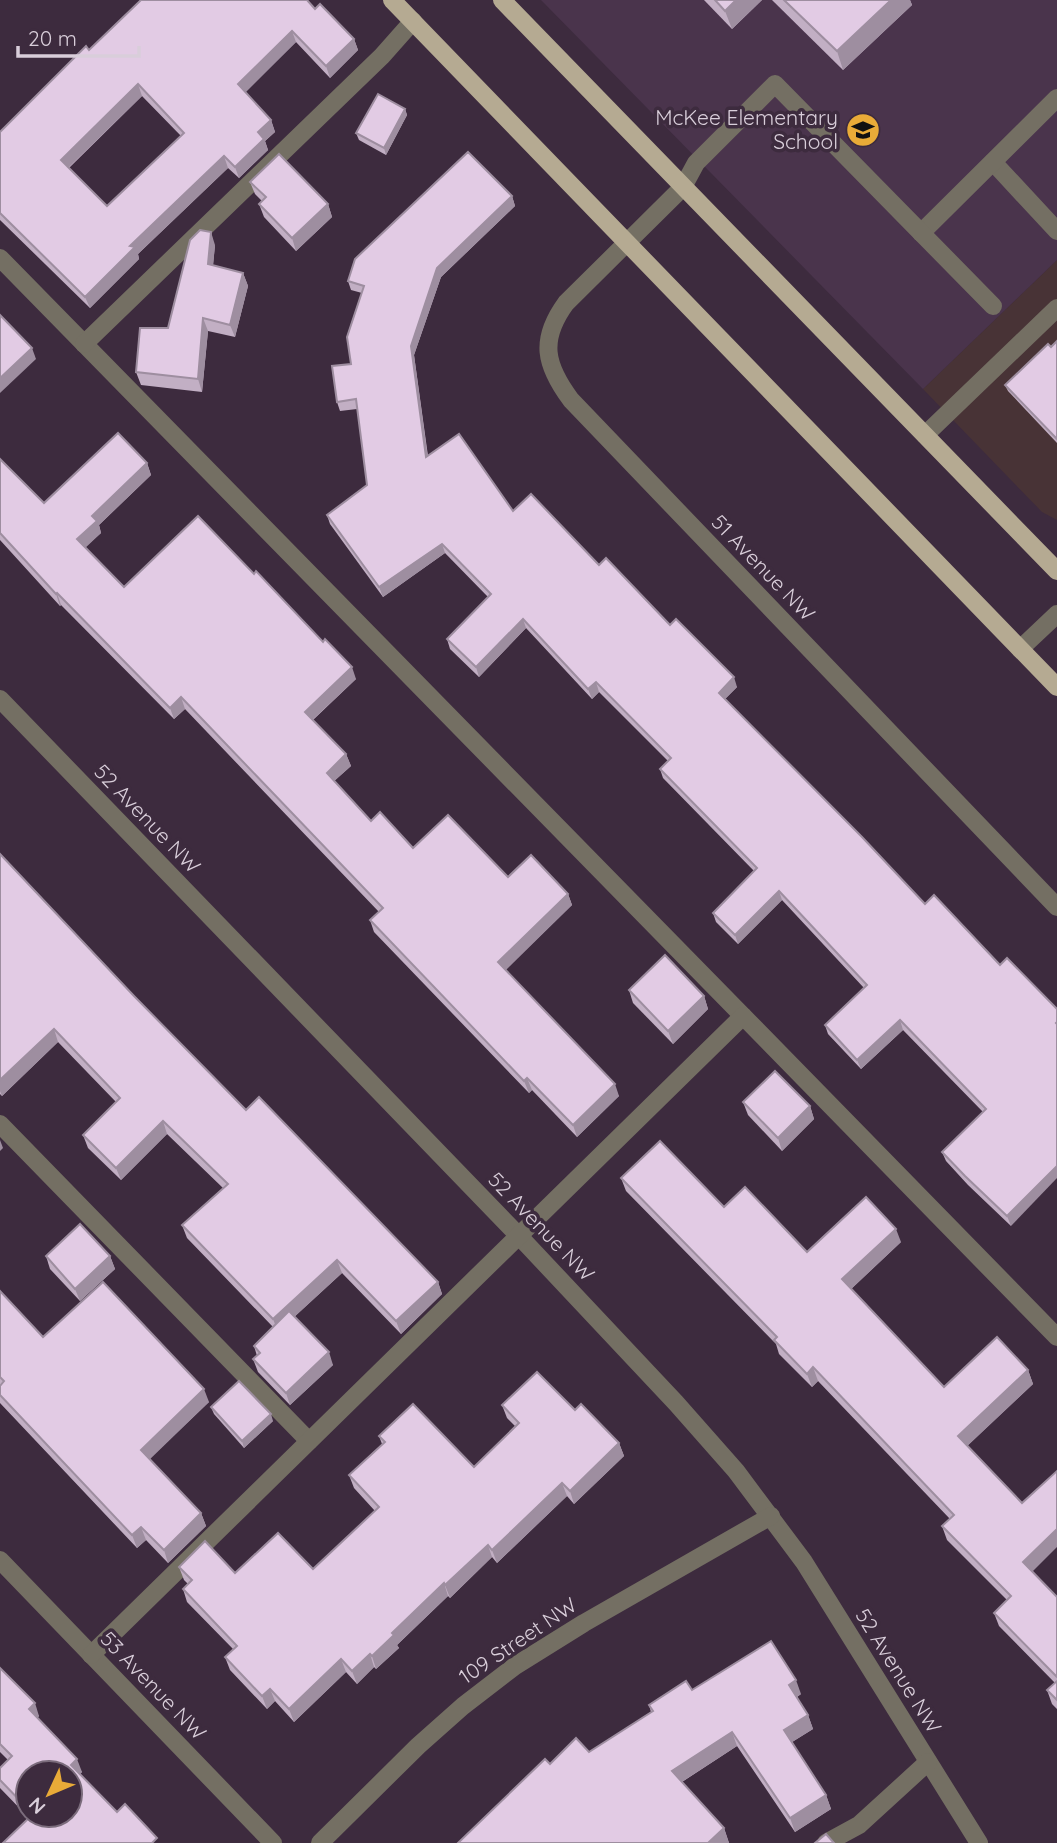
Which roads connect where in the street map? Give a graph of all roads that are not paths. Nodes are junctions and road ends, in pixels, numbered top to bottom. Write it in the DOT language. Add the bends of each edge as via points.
graph roads {
  1 [pos="393,0"];
  2 [pos="502,0"];
  3 [pos="413,21"];
  4 [pos="1057,97"];
  5 [pos="993,162"];
  6 [pos="683,187"];
  7 [pos="1057,231"];
  8 [pos="921,233"];
  9 [pos="628,243"];
  10 [pos="0,258"];
  11 [pos="993,306"];
  12 [pos="1057,308"];
  13 [pos="84,344"];
  14 [pos="925,435"];
  15 [pos="1057,571"];
  16 [pos="1057,614"];
  17 [pos="1020,649"];
  18 [pos="1057,687"];
  19 [pos="0,699"];
  20 [pos="1057,907"];
  21 [pos="743,1016"];
  22 [pos="0,1124"];
  23 [pos="519,1236"];
  24 [pos="1057,1338"];
  25 [pos="309,1441"];
  26 [pos="771,1516"];
  27 [pos="0,1560"];
  28 [pos="91,1655"];
  29 [pos="928,1762"];
  30 [pos="273,1843"];
  31 [pos="320,1843"];
  32 [pos="826,1843"];
  33 [pos="979,1843"];
  1 -- 3 [label="main road"];
  2 -- 6 [label="main road"];
  3 -- 9 [label="main road"];
  3 -- 13 [label="street"];
  4 -- 5 [label="street"];
  5 -- 7 [label="street"];
  5 -- 8 [label="street"];
  6 -- 8 [label="street, 51 Avenue NW" via="696,163 775,84"];
  6 -- 9 [label="street, 51 Avenue NW"];
  6 -- 14 [label="main road"];
  8 -- 11 [label="street"];
  9 -- 17 [label="main road"];
  9 -- 20 [label="street, 51 Avenue NW" via="555,319 547,348 558,382"];
  10 -- 13 [label="street"];
  12 -- 14 [label="street"];
  13 -- 21 [label="street"];
  14 -- 15 [label="main road"];
  16 -- 17 [label="street"];
  17 -- 18 [label="main road"];
  19 -- 23 [label="street, 52 Avenue NW"];
  21 -- 23 [label="street"];
  21 -- 24 [label="street"];
  22 -- 25 [label="street"];
  23 -- 25 [label="street"];
  23 -- 26 [label="street, 52 Avenue NW" via="676,1404"];
  25 -- 28 [label="street"];
  26 -- 29 [label="street, 52 Avenue NW"];
  26 -- 31 [label="street, 109 Street NW" via="515,1666 427,1738"];
  27 -- 28 [label="street, 53 Avenue NW"];
  28 -- 30 [label="street, 53 Avenue NW"];
  29 -- 32 [label="street" via="859,1825"];
  29 -- 33 [label="street, 52 Avenue NW"];
}
